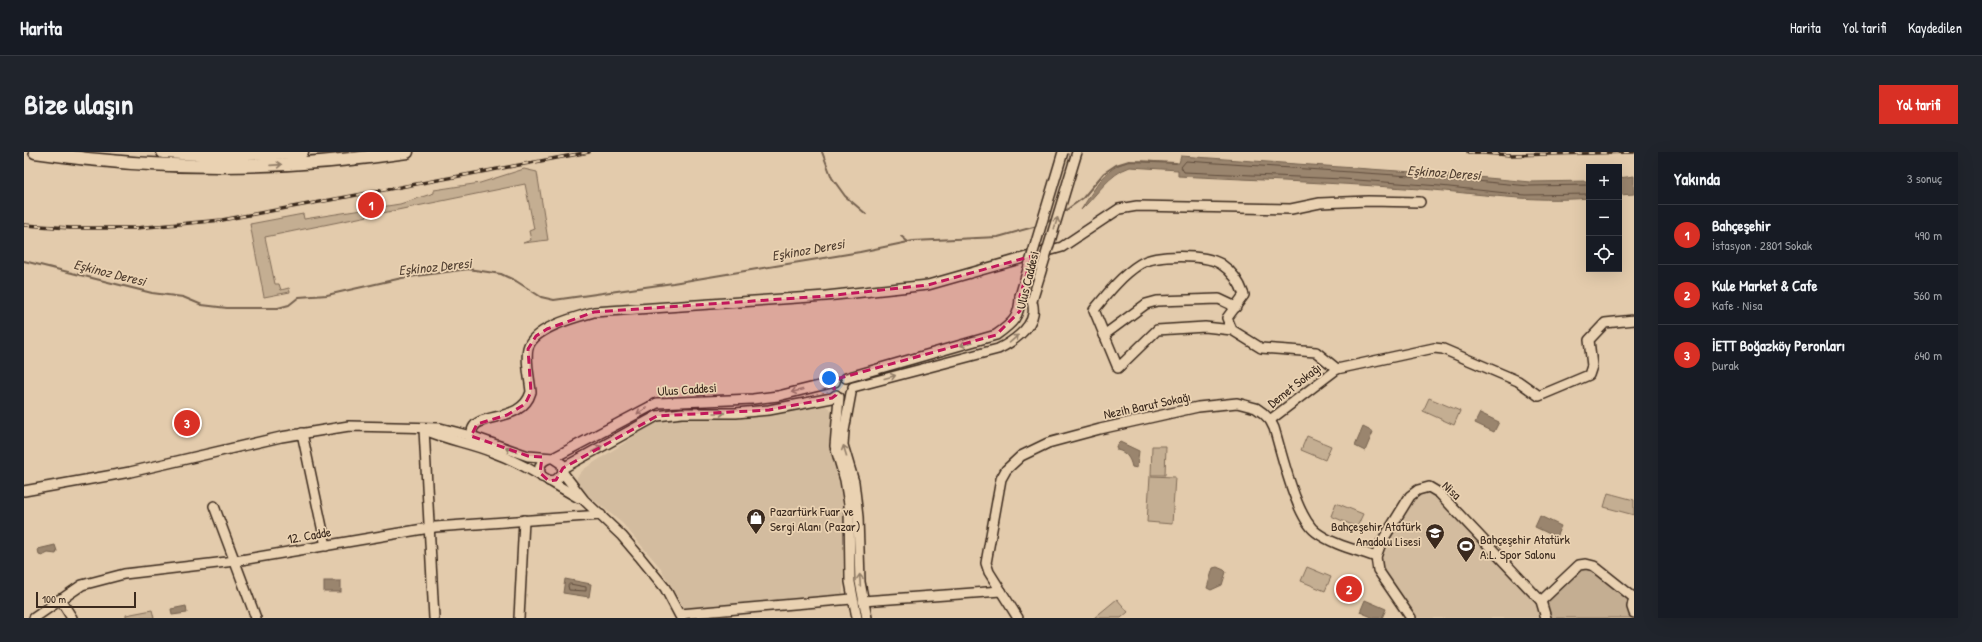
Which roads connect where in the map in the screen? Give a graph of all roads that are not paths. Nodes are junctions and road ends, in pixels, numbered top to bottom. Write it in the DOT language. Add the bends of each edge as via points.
graph roads {
  1 [pos="35,152"];
  2 [pos="163,152"];
  3 [pos="302,152"];
  4 [pos="406,152"];
  5 [pos="1063,152"];
  6 [pos="1077,152"];
  7 [pos="269,153"];
  8 [pos="231,156"];
  9 [pos="1420,202"];
  10 [pos="1236,306"];
  11 [pos="1634,320"];
  12 [pos="1232,330"];
  13 [pos="1104,335"];
  14 [pos="1337,368"];
  15 [pos="846,378"];
  16 [pos="835,382"];
  17 [pos="852,390"];
  18 [pos="838,396"];
  19 [pos="1270,420"];
  20 [pos="424,429"];
  21 [pos="302,433"];
  22 [pos="471,440"];
  23 [pos="551,458"];
  24 [pos="563,470"];
  25 [pos="546,479"];
  26 [pos="24,492"];
  27 [pos="584,500"];
  28 [pos="214,506"];
  29 [pos="601,515"];
  30 [pos="524,520"];
  31 [pos="430,528"];
  32 [pos="326,546"];
  33 [pos="1376,557"];
  34 [pos="235,561"];
  35 [pos="1001,590"];
  36 [pos="1634,597"];
  37 [pos="60,599"];
  38 [pos="852,599"];
  39 [pos="863,601"];
  40 [pos="1541,601"];
  41 [pos="1634,613"];
  42 [pos="707,615"];
  43 [pos="681,616"];
  44 [pos="34,618"];
  45 [pos="72,618"];
  46 [pos="256,618"];
  47 [pos="434,618"];
  48 [pos="519,618"];
  49 [pos="857,618"];
  50 [pos="867,618"];
  51 [pos="1018,618"];
  52 [pos="1411,618"];
  53 [pos="1546,618"];
  1 -- 8 [label="main road" via="119,162"];
  2 -- 8 [label="main road"];
  3 -- 7 [label="main road"];
  8 -- 4 [label="main road, one-way" via="267,166"];
  5 -- 15 [label="street, Ulus Caddesi, one-way, bridge" via="1020,296 1020,311 1007,328 996,335"];
  17 -- 6 [label="street, Ulus Caddesi, one-way, bridge" via="998,348 1009,343 1024,329 1033,314 1032,301"];
  7 -- 8 [label="main road"];
  9 -- 22 [label="street" via="1320,203 1291,209 1137,206 1119,209 1062,247 928,285 826,296 594,312 578,316 547,329 531,342 528,349 531,392 529,398 525,404 507,415 477,424 473,428"];
  10 -- 12 [label="street, Demet Sokağı" via="1227,318"];
  10 -- 13 [label="street" via="1219,299 1157,301 1146,304"];
  10 -- 13 [label="street, Demet Sokağı" via="1244,295 1240,282 1221,264 1203,259 1159,259 1140,264 1109,292 1094,310"];
  11 -- 14 [label="street" via="1605,323 1589,340 1592,366 1589,374 1539,396 1518,381 1443,349 1434,348"];
  12 -- 13 [label="street, Demet Sokağı" via="1205,327 1157,330 1118,368"];
  12 -- 14 [label="street, Demet Sokağı" via="1261,348 1316,352"];
  14 -- 19 [label="street, Demet Sokağı"];
  15 -- 16 [label="street, Ulus Caddesi" via="840,378"];
  15 -- 17 [label="street" via="851,382"];
  16 -- 18 [label="street" via="833,387"];
  16 -- 23 [label="street, Ulus Caddesi, one-way" via="778,396 753,399 657,403"];
  17 -- 18 [label="street, Ulus Caddesi" via="846,397"];
  39 -- 17 [label="street, one-way" via="857,507 853,477 843,438"];
  24 -- 18 [label="street, Ulus Caddesi, one-way" via="658,416 769,410"];
  18 -- 38 [label="street" via="835,446 849,504"];
  19 -- 33 [label="street" via="1295,495 1308,524 1331,540"];
  19 -- 35 [label="street, Nezih Barut Sokağı" via="1256,408 1241,403 1198,407 1048,443 1021,456 1010,464 1001,479 988,549 986,563"];
  20 -- 21 [label="street" via="349,426"];
  20 -- 22 [label="street" via="440,428"];
  20 -- 31 [label="street"];
  21 -- 26 [label="street" via="130,472"];
  21 -- 32 [label="street"];
  23 -- 22 [label="street, one-way" via="528,456"];
  22 -- 25 [label="street"];
  23 -- 24 [label="street" via="560,461"];
  23 -- 25 [label="street" via="540,465 540,474"];
  24 -- 25 [label="street" via="556,480"];
  24 -- 27 [label="street"];
  25 -- 27 [label="street"];
  27 -- 29 [label="street"];
  28 -- 34 [label="street"];
  29 -- 30 [label="street, 12. Cadde"];
  29 -- 43 [label="street" via="639,556 664,588"];
  30 -- 31 [label="street, 12. Cadde"];
  30 -- 48 [label="street"];
  31 -- 32 [label="street, 12. Cadde"];
  31 -- 47 [label="street"];
  32 -- 34 [label="street, 12. Cadde"];
  33 -- 40 [label="street, Nisa" via="1381,543 1410,496 1429,487 1439,493"];
  33 -- 52 [label="street" via="1378,570"];
  34 -- 37 [label="street, 12. Cadde" via="124,574 82,585"];
  34 -- 46 [label="street"];
  35 -- 39 [label="street"];
  35 -- 51 [label="street, Nezih Barut Sokağı"];
  36 -- 40 [label="street" via="1594,566 1586,564 1579,565"];
  36 -- 41 [label="street"];
  37 -- 44 [label="street, 12. Cadde"];
  37 -- 45 [label="street"];
  38 -- 42 [label="street"];
  38 -- 49 [label="street"];
  39 -- 50 [label="street"];
  40 -- 53 [label="street, Nisa"];
  42 -- 43 [label="street"];
}
